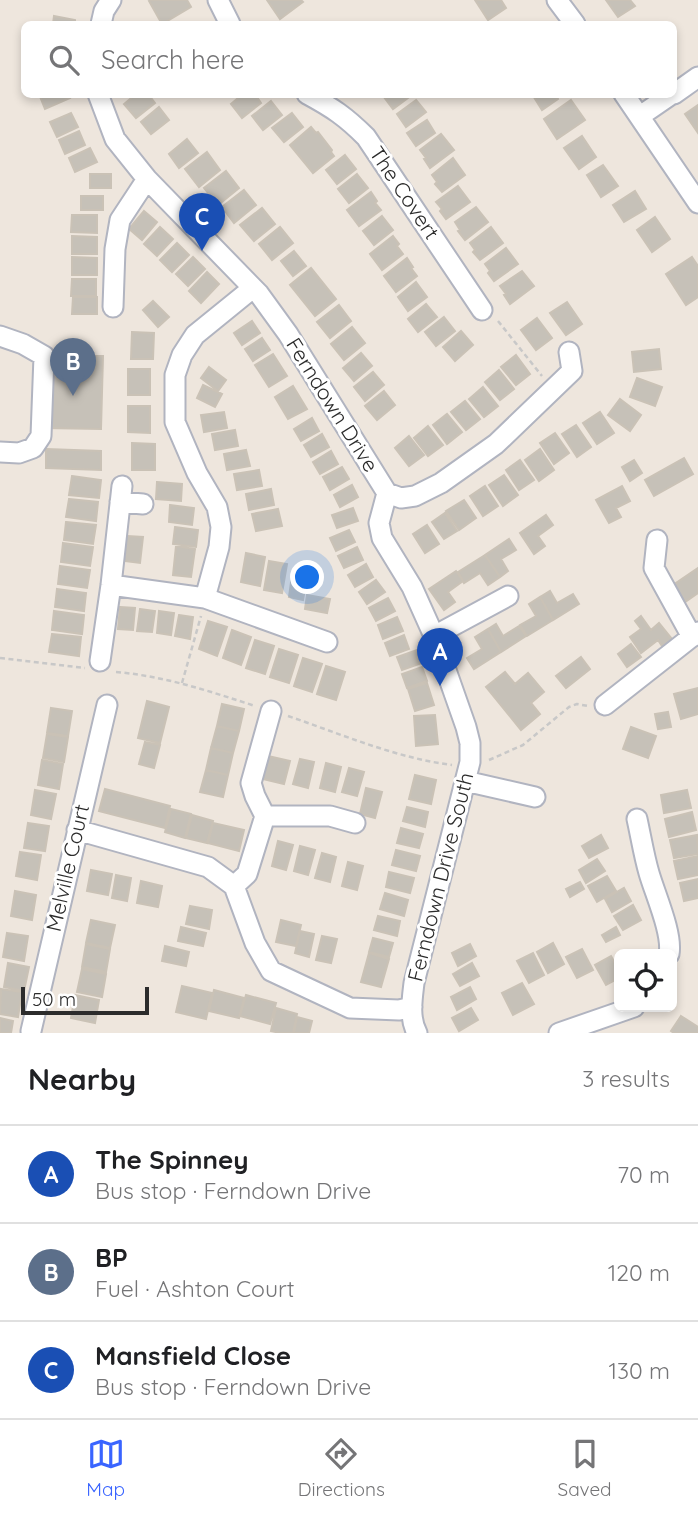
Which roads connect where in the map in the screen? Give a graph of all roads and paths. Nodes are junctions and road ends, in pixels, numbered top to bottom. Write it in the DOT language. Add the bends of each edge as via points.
graph roads {
  1 [pos="111,0"];
  2 [pos="218,0"];
  3 [pos="558,0"];
  4 [pos="102,21"];
  5 [pos="228,21"];
  6 [pos="573,21"];
  7 [pos="698,77"];
  8 [pos="677,91"];
  9 [pos="99,98"];
  10 [pos="315,98"];
  11 [pos="627,98"];
  12 [pos="667,98"];
  13 [pos="640,116"];
  14 [pos="147,179"];
  15 [pos="698,203"];
  16 [pos="253,288"];
  17 [pos="113,307"];
  18 [pos="482,310"];
  19 [pos="0,336"];
  20 [pos="569,352"];
  21 [pos="553,389"];
  22 [pos="0,452"];
  23 [pos="387,493"];
  24 [pos="143,504"];
  25 [pos="657,540"];
  26 [pos="111,585"];
  27 [pos="508,596"];
  28 [pos="205,598"];
  29 [pos="695,635"];
  30 [pos="434,636"];
  31 [pos="327,642"];
  32 [pos="0,658"];
  33 [pos="99,667"];
  34 [pos="182,683"];
  35 [pos="107,705"];
  36 [pos="605,705"];
  37 [pos="271,710"];
  38 [pos="467,771"];
  39 [pos="535,797"];
  40 [pos="265,816"];
  41 [pos="637,819"];
  42 [pos="355,823"];
  43 [pos="77,830"];
  44 [pos="234,886"];
  45 [pos="670,949"];
  46 [pos="412,1007"];
  47 [pos="620,1012"];
  48 [pos="31,1031"];
  49 [pos="417,1033"];
  50 [pos="559,1033"];
  1 -- 4 [label="street"];
  2 -- 5 [label="street"];
  3 -- 6 [label="street"];
  7 -- 8 [label="street"];
  9 -- 14 [label="street, Ferndown Drive" via="114,139"];
  10 -- 18 [label="street, The Covert" via="349,119 366,137"];
  11 -- 13 [label="street"];
  12 -- 13 [label="street"];
  13 -- 15 [label="street"];
  14 -- 16 [label="street, Ferndown Drive"];
  14 -- 17 [label="street" via="120,220"];
  16 -- 23 [label="street, Ferndown Drive" via="289,334"];
  16 -- 28 [label="street" via="195,335 175,375 175,422 217,507 221,527"];
  18 -- 21 [label="path" via="494,318"];
  19 -- 22 [label="street" via="44,356 41,436 33,447 19,453"];
  20 -- 21 [label="street" via="572,371"];
  21 -- 23 [label="street" via="496,444 442,483 415,496"];
  23 -- 30 [label="street, Ferndown Drive" via="379,523 382,538 412,587"];
  24 -- 26 [label="street" via="121,494"];
  25 -- 29 [label="street" via="654,568"];
  26 -- 28 [label="street"];
  26 -- 33 [label="street"];
  27 -- 30 [label="street"];
  28 -- 31 [label="street"];
  28 -- 34 [label="path"];
  29 -- 36 [label="street"];
  30 -- 38 [label="street, Ferndown Drive" via="470,743"];
  32 -- 33 [label="path"];
  33 -- 34 [label="path"];
  34 -- 37 [label="path"];
  35 -- 43 [label="street, Melville Court"];
  36 -- 38 [label="path" via="569,707 523,745"];
  37 -- 38 [label="path"];
  37 -- 40 [label="street" via="251,783"];
  38 -- 39 [label="street"];
  38 -- 46 [label="street, Ferndown Drive South"];
  40 -- 42 [label="street" via="330,816"];
  40 -- 44 [label="street" via="247,874"];
  41 -- 45 [label="street"];
  43 -- 44 [label="street" via="208,867"];
  43 -- 48 [label="street, Melville Court"];
  44 -- 46 [label="street" via="271,971 349,1008"];
  46 -- 49 [label="street, Ferndown Drive South"];
  47 -- 50 [label="street"];
}
